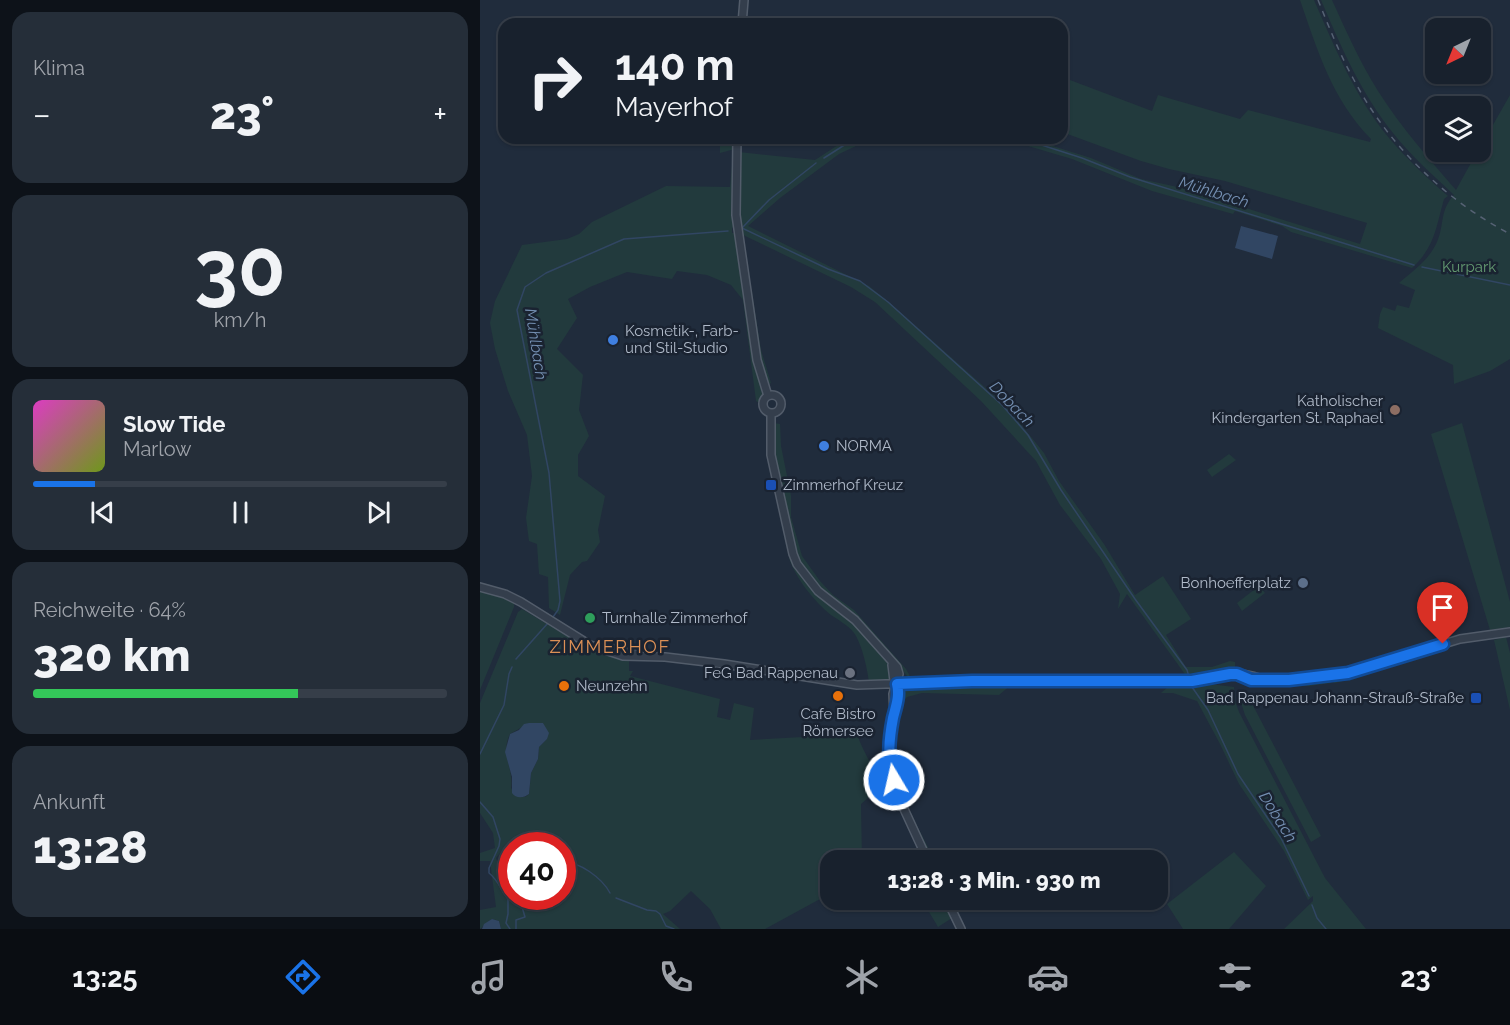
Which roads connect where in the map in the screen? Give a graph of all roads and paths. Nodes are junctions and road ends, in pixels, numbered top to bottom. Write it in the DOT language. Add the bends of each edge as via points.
graph roads {
  1 [pos="744,0"];
  2 [pos="742,18"];
  3 [pos="737,144"];
  4 [pos="768,396"];
  5 [pos="771,414"];
  6 [pos="480,587"];
  7 [pos="1510,632"];
  8 [pos="897,684"];
  9 [pos="923,850"];
  10 [pos="952,910"];
  11 [pos="961,929"];
  1 -- 2 [label="street"];
  3 -- 4 [label="street" via="736,215 757,360"];
  4 -- 5 [label="street" via="763,406"];
  4 -- 5 [label="street" via="776,396 781,405"];
  5 -- 8 [label="street" via="771,455 797,564 818,591 855,620 897,667"];
  6 -- 8 [label="street" via="505,594 582,640 623,656 724,664 857,685"];
  7 -- 8 [label="street" via="1460,639 1348,673 1289,680 1247,680 1237,674 1221,674 1192,681"];
  8 -- 9 [label="street" via="889,764 898,796"];
  10 -- 11 [label="street"];
}
